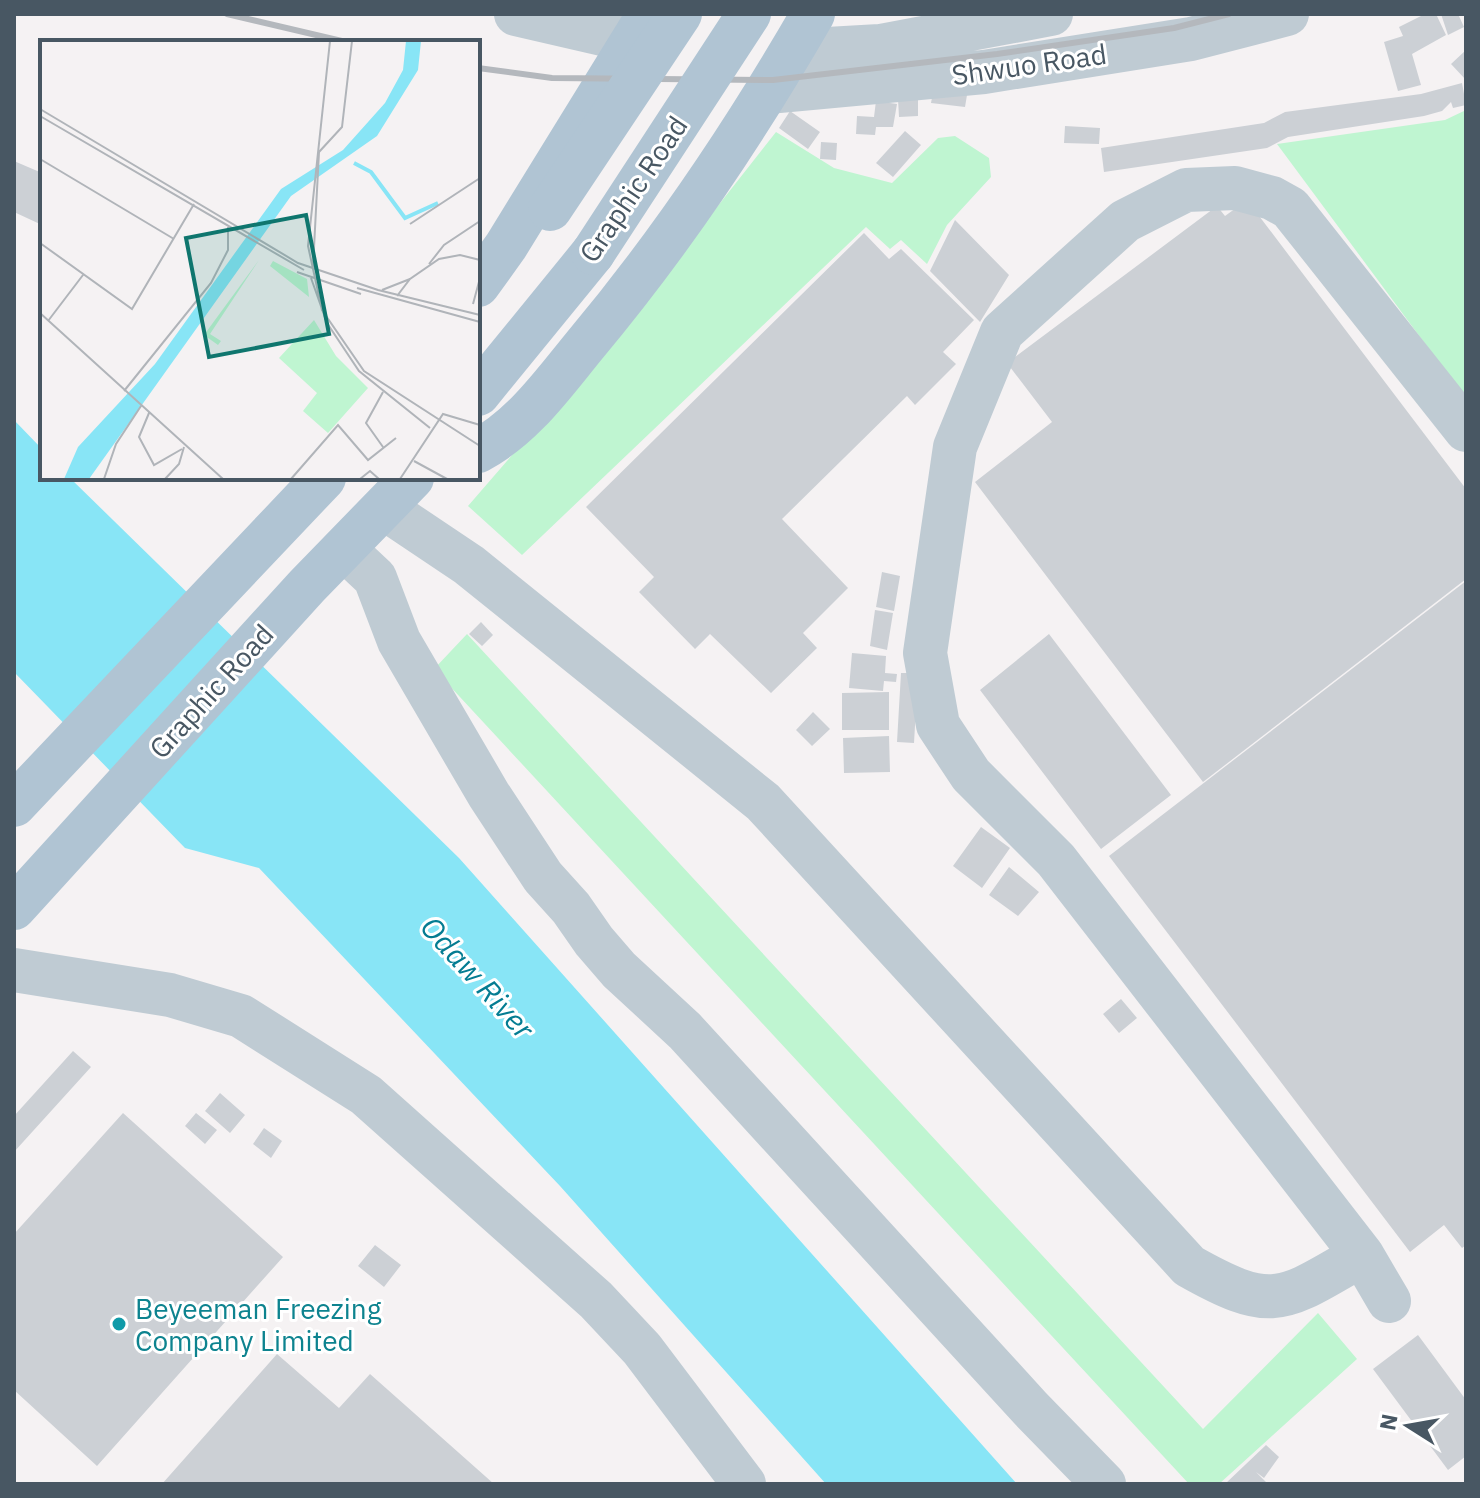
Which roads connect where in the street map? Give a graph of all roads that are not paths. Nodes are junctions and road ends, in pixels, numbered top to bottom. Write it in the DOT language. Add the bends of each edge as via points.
graph roads {
  1 [pos="680,14"];
  2 [pos="749,14"];
  3 [pos="813,14"];
  4 [pos="1051,14"];
  5 [pos="1287,14"];
  6 [pos="532,19"];
  7 [pos="641,27"];
  8 [pos="792,51"];
  9 [pos="768,92"];
  10 [pos="480,282"];
  11 [pos="480,295"];
  12 [pos="480,392"];
  13 [pos="1466,430"];
  14 [pos="480,450"];
  15 [pos="322,480"];
  16 [pos="406,489"];
  17 [pos="344,549"];
  18 [pos="22,797"];
  19 [pos="14,908"];
  20 [pos="14,970"];
  21 [pos="1362,1255"];
  22 [pos="1389,1301"];
  23 [pos="744,1484"];
  24 [pos="1104,1484"];
  1 -- 11 [label="main road, Graphic Road, bridge" via="550,209"];
  2 -- 12 [label="main road, Graphic Road, bridge" via="593,253"];
  3 -- 8 [label="main road"];
  4 -- 8 [label="street" via="880,46"];
  5 -- 9 [label="street, Shwuo Road" via="1191,39 999,70"];
  6 -- 7 [label="street"];
  7 -- 10 [label="main road"];
  8 -- 9 [label="main road"];
  9 -- 14 [label="main road" via="730,155 638,282 533,407 503,438"];
  13 -- 21 [label="street" via="1290,208 1235,188 1186,190 1125,221 1002,332 955,447 925,653 938,725 971,775 1056,860"];
  15 -- 18 [label="main road"];
  16 -- 17 [label="main road, Graphic Road"];
  16 -- 21 [label="street" via="469,565 763,802 1189,1266 1233,1291 1267,1298 1298,1292"];
  17 -- 19 [label="main road, Graphic Road"];
  17 -- 24 [label="street" via="375,578 399,641 489,795 543,877 594,941 685,1031"];
  20 -- 23 [label="street" via="170,995 241,1016 366,1095 596,1300 642,1349"];
  21 -- 22 [label="street"];
}
